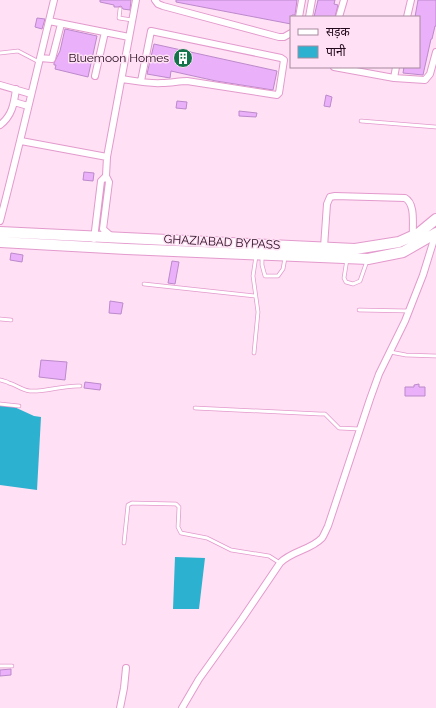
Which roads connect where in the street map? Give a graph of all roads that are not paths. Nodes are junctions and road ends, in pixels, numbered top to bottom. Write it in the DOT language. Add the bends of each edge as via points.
graph roads {
  1 [pos="54,0"];
  2 [pos="136,0"];
  3 [pos="155,0"];
  4 [pos="302,0"];
  5 [pos="312,0"];
  6 [pos="344,0"];
  7 [pos="411,0"];
  8 [pos="120,9"];
  9 [pos="299,16"];
  10 [pos="308,16"];
  11 [pos="339,16"];
  12 [pos="407,16"];
  13 [pos="132,20"];
  14 [pos="49,21"];
  15 [pos="61,24"];
  16 [pos="105,32"];
  17 [pos="290,34"];
  18 [pos="129,36"];
  19 [pos="436,52"];
  20 [pos="0,53"];
  21 [pos="40,60"];
  22 [pos="339,68"];
  23 [pos="396,68"];
  24 [pos="95,76"];
  25 [pos="394,78"];
  26 [pos="122,79"];
  27 [pos="141,81"];
  28 [pos="0,85"];
  29 [pos="16,89"];
  30 [pos="30,94"];
  31 [pos="14,102"];
  32 [pos="28,106"];
  33 [pos="361,121"];
  34 [pos="0,125"];
  35 [pos="436,127"];
  36 [pos="21,140"];
  37 [pos="107,157"];
  38 [pos="106,176"];
  39 [pos="436,218"];
  40 [pos="0,221"];
  41 [pos="0,232"];
  42 [pos="436,233"];
  43 [pos="94,236"];
  44 [pos="413,236"];
  45 [pos="112,237"];
  46 [pos="201,241"];
  47 [pos="0,242"];
  48 [pos="93,247"];
  49 [pos="324,247"];
  50 [pos="200,253"];
  51 [pos="259,255"];
  52 [pos="285,256"];
  53 [pos="347,259"];
  54 [pos="368,259"];
  55 [pos="144,284"];
  56 [pos="255,296"];
  57 [pos="359,310"];
  58 [pos="409,311"];
  59 [pos="0,319"];
  60 [pos="11,320"];
  61 [pos="390,352"];
  62 [pos="254,353"];
  63 [pos="436,356"];
  64 [pos="0,380"];
  65 [pos="80,386"];
  66 [pos="0,404"];
  67 [pos="19,406"];
  68 [pos="195,408"];
  69 [pos="360,429"];
  70 [pos="124,543"];
  71 [pos="280,563"];
  72 [pos="0,666"];
  73 [pos="12,666"];
  74 [pos="126,668"];
  75 [pos="120,708"];
  76 [pos="182,708"];
  1 -- 14 [label="street"];
  2 -- 13 [label="street"];
  3 -- 17 [label="street" via="163,6 278,37"];
  4 -- 9 [label="street"];
  5 -- 10 [label="street"];
  6 -- 11 [label="street"];
  7 -- 12 [label="street"];
  8 -- 13 [label="lane" via="119,18"];
  13 -- 18 [label="street"];
  14 -- 15 [label="street"];
  14 -- 21 [label="street"];
  15 -- 16 [label="street"];
  15 -- 21 [label="street" via="52,59"];
  16 -- 18 [label="street"];
  16 -- 24 [label="street"];
  18 -- 26 [label="street"];
  19 -- 25 [label="street" via="430,74 425,80"];
  20 -- 21 [label="lane" via="18,51"];
  21 -- 30 [label="street"];
  22 -- 25 [label="street"];
  23 -- 25 [label="street"];
  26 -- 27 [label="street"];
  26 -- 37 [label="street"];
  27 -- 27 [label="street" via="187,81 277,95 284,60 151,30"];
  28 -- 29 [label="street"];
  29 -- 30 [label="street"];
  29 -- 31 [label="street"];
  30 -- 32 [label="street"];
  31 -- 32 [label="street"];
  31 -- 34 [label="street" via="10,116"];
  32 -- 36 [label="street"];
  33 -- 35 [label="lane"];
  36 -- 37 [label="street"];
  36 -- 40 [label="street"];
  37 -- 38 [label="street"];
  38 -- 43 [label="street" via="101,181"];
  38 -- 45 [label="street" via="109,182 103,229"];
  39 -- 44 [label="highway, GHAZIABAD BYPASS"];
  41 -- 43 [label="highway, GHAZIABAD BYPASS"];
  42 -- 54 [label="highway, GHAZIABAD BYPASS" via="403,252"];
  42 -- 58 [label="street"];
  43 -- 45 [label="highway, GHAZIABAD BYPASS"];
  43 -- 48 [label="street"];
  44 -- 49 [label="highway, GHAZIABAD BYPASS" via="399,242 355,249"];
  44 -- 49 [label="street" via="412,207 409,199 335,196 330,197 327,204"];
  45 -- 46 [label="highway, GHAZIABAD BYPASS"];
  46 -- 49 [label="highway, GHAZIABAD BYPASS"];
  46 -- 50 [label="highway"];
  47 -- 48 [label="highway, GHAZIABAD BYPASS"];
  48 -- 50 [label="highway, GHAZIABAD BYPASS"];
  50 -- 51 [label="highway, GHAZIABAD BYPASS"];
  51 -- 52 [label="highway, GHAZIABAD BYPASS"];
  51 -- 52 [label="lane" via="265,276 278,276 283,269"];
  51 -- 56 [label="lane" via="253,276"];
  52 -- 53 [label="highway, GHAZIABAD BYPASS"];
  53 -- 54 [label="highway, GHAZIABAD BYPASS"];
  53 -- 54 [label="lane" via="344,278 346,282 353,284 360,281"];
  55 -- 56 [label="lane"];
  56 -- 62 [label="lane" via="258,317"];
  57 -- 58 [label="lane"];
  58 -- 61 [label="street"];
  59 -- 60 [label="lane"];
  61 -- 63 [label="lane"];
  61 -- 69 [label="street"];
  64 -- 65 [label="lane" via="28,391 69,385"];
  66 -- 67 [label="lane"];
  68 -- 69 [label="lane" via="325,414 339,428"];
  69 -- 71 [label="street" via="328,526 322,537"];
  70 -- 71 [label="lane" via="129,504 176,504 179,507 178,527 181,532 207,538 236,551 269,556"];
  71 -- 76 [label="street" via="199,678"];
  72 -- 73 [label="lane"];
  74 -- 75 [label="street"];
}
